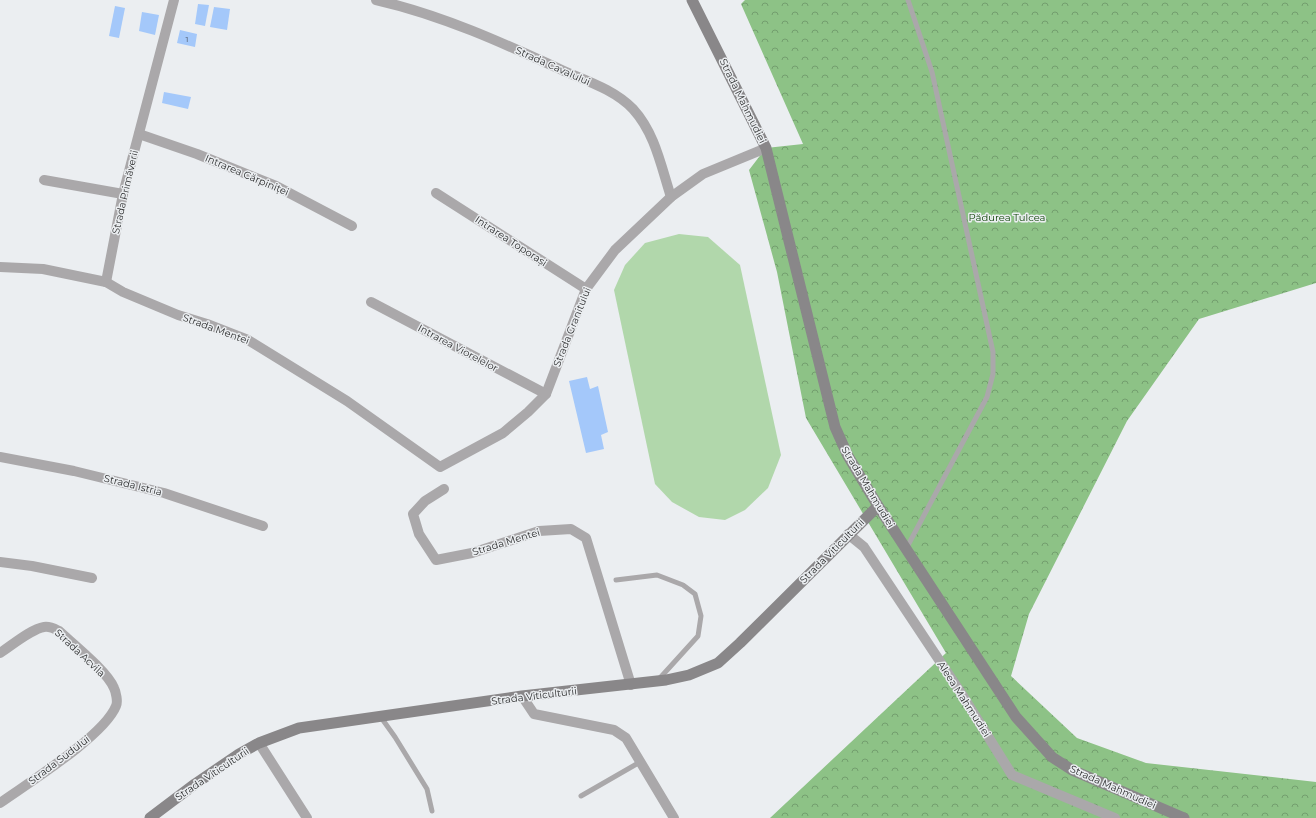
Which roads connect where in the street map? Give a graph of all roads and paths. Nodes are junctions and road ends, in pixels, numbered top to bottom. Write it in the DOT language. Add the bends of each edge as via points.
graph roads {
  1 [pos="174,0"];
  2 [pos="376,0"];
  3 [pos="692,0"];
  4 [pos="908,0"];
  5 [pos="139,134"];
  6 [pos="766,148"];
  7 [pos="44,180"];
  8 [pos="436,193"];
  9 [pos="123,194"];
  10 [pos="671,197"];
  11 [pos="352,226"];
  12 [pos="0,267"];
  13 [pos="106,282"];
  14 [pos="586,289"];
  15 [pos="371,302"];
  16 [pos="546,394"];
  17 [pos="0,457"];
  18 [pos="440,467"];
  19 [pos="444,488"];
  20 [pos="878,506"];
  21 [pos="263,526"];
  22 [pos="848,534"];
  23 [pos="906,549"];
  24 [pos="0,562"];
  25 [pos="92,578"];
  26 [pos="616,580"];
  27 [pos="0,653"];
  28 [pos="657,681"];
  29 [pos="631,685"];
  30 [pos="115,689"];
  31 [pos="522,696"];
  32 [pos="379,716"];
  33 [pos="259,743"];
  34 [pos="640,762"];
  35 [pos="581,796"];
  36 [pos="0,804"];
  37 [pos="432,811"];
  38 [pos="150,818"];
  39 [pos="307,818"];
  40 [pos="674,818"];
  41 [pos="1115,818"];
  42 [pos="1184,818"];
  1 -- 5 [label="street, Strada Primăverii"];
  2 -- 10 [label="street, Strada Cavalului" via="399,5 484,35 612,93 632,108 652,135"];
  3 -- 6 [label="main road, Strada Mahmudiei"];
  4 -- 23 [label="lane" via="932,72 993,352 993,374 987,397"];
  5 -- 9 [label="street, Strada Primăverii"];
  5 -- 11 [label="street, Intrarea Cărpiniței" via="276,186"];
  6 -- 10 [label="street, Strada Granitului" via="703,174"];
  6 -- 20 [label="main road, Strada Mahmudiei" via="835,427 848,456"];
  7 -- 9 [label="street"];
  8 -- 14 [label="street, Intrarea Toporași"];
  9 -- 13 [label="street, Strada Primăverii"];
  10 -- 14 [label="street, Strada Granitului" via="615,250"];
  12 -- 13 [label="street" via="43,269"];
  13 -- 18 [label="street, Strada Mentei" via="123,292 178,315 248,340 347,401"];
  14 -- 16 [label="street, Strada Granitului"];
  15 -- 16 [label="street, Intrarea Viorelelor"];
  16 -- 18 [label="street, Strada Granitului" via="503,433"];
  17 -- 21 [label="street, Strada Istria" via="74,471 164,493"];
  19 -- 29 [label="street, Strada Mentei" via="425,501 413,514 419,534 436,560 472,553 539,531 571,529 586,538"];
  20 -- 22 [label="main road, Strada Viticulturii"];
  20 -- 23 [label="main road, Strada Mahmudiei"];
  22 -- 28 [label="main road, Strada Viticulturii" via="718,663 689,675"];
  22 -- 41 [label="street, Aleea Mahmudiei" via="864,548 961,693 1012,775"];
  23 -- 42 [label="main road, Strada Mahmudiei" via="1016,717 1038,744 1072,770"];
  24 -- 25 [label="street"];
  26 -- 28 [label="lane" via="657,575 683,585 695,594 701,616 698,636"];
  27 -- 30 [label="street, Strada Acvila" via="36,630 52,627 109,679"];
  28 -- 29 [label="main road, Strada Viticulturii"];
  29 -- 31 [label="main road, Strada Viticulturii"];
  30 -- 36 [label="street, Strada Sudului" via="117,704 110,717 94,734"];
  31 -- 32 [label="main road, Strada Viticulturii"];
  31 -- 34 [label="street" via="534,714 614,730 626,738"];
  32 -- 33 [label="main road, Strada Viticulturii" via="299,728"];
  32 -- 37 [label="lane" via="427,789"];
  33 -- 38 [label="main road, Strada Viticulturii" via="195,784"];
  33 -- 39 [label="street"];
  34 -- 35 [label="lane"];
  34 -- 40 [label="street"];
}
